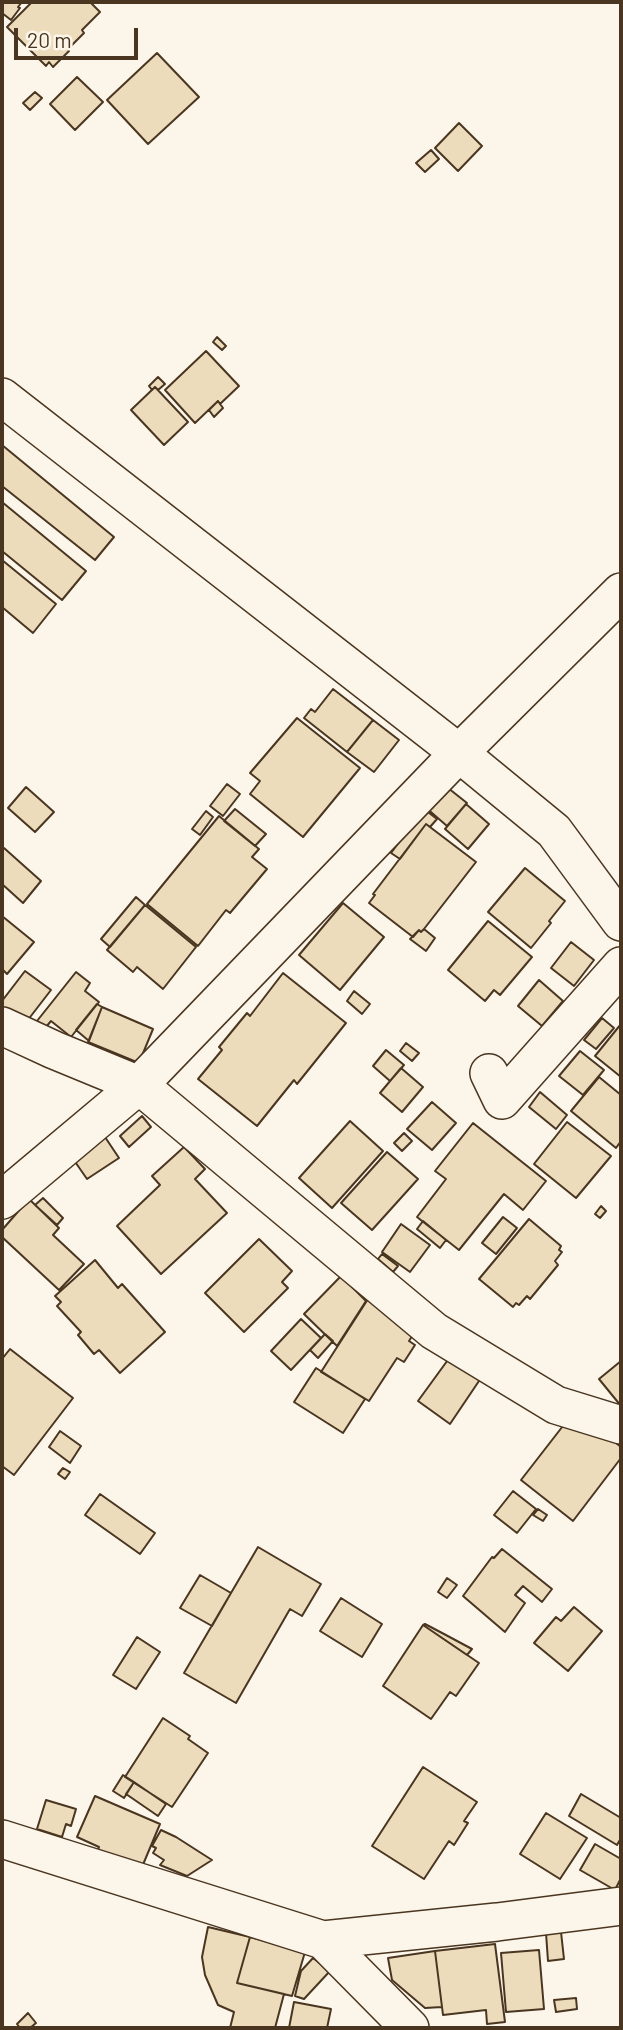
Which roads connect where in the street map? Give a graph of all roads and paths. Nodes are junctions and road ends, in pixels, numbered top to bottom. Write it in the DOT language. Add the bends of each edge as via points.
graph roads {
  1 [pos="2,397"];
  2 [pos="621,592"];
  3 [pos="459,753"];
  4 [pos="621,922"];
  5 [pos="621,966"];
  6 [pos="2,1026"];
  7 [pos="489,1073"];
  8 [pos="139,1085"];
  9 [pos="2,1200"];
  10 [pos="621,1424"];
  11 [pos="2,1839"];
  12 [pos="621,1906"];
  13 [pos="323,1940"];
  14 [pos="410,2028"];
  1 -- 3 [label="street"];
  2 -- 3 [label="street"];
  3 -- 4 [label="street" via="554,831"];
  3 -- 8 [label="street"];
  5 -- 7 [label="street" via="502,1100"];
  6 -- 8 [label="street"];
  8 -- 9 [label="street"];
  8 -- 10 [label="street" via="434,1331 556,1405"];
  11 -- 13 [label="street"];
  12 -- 13 [label="street"];
  13 -- 14 [label="street"];
}
